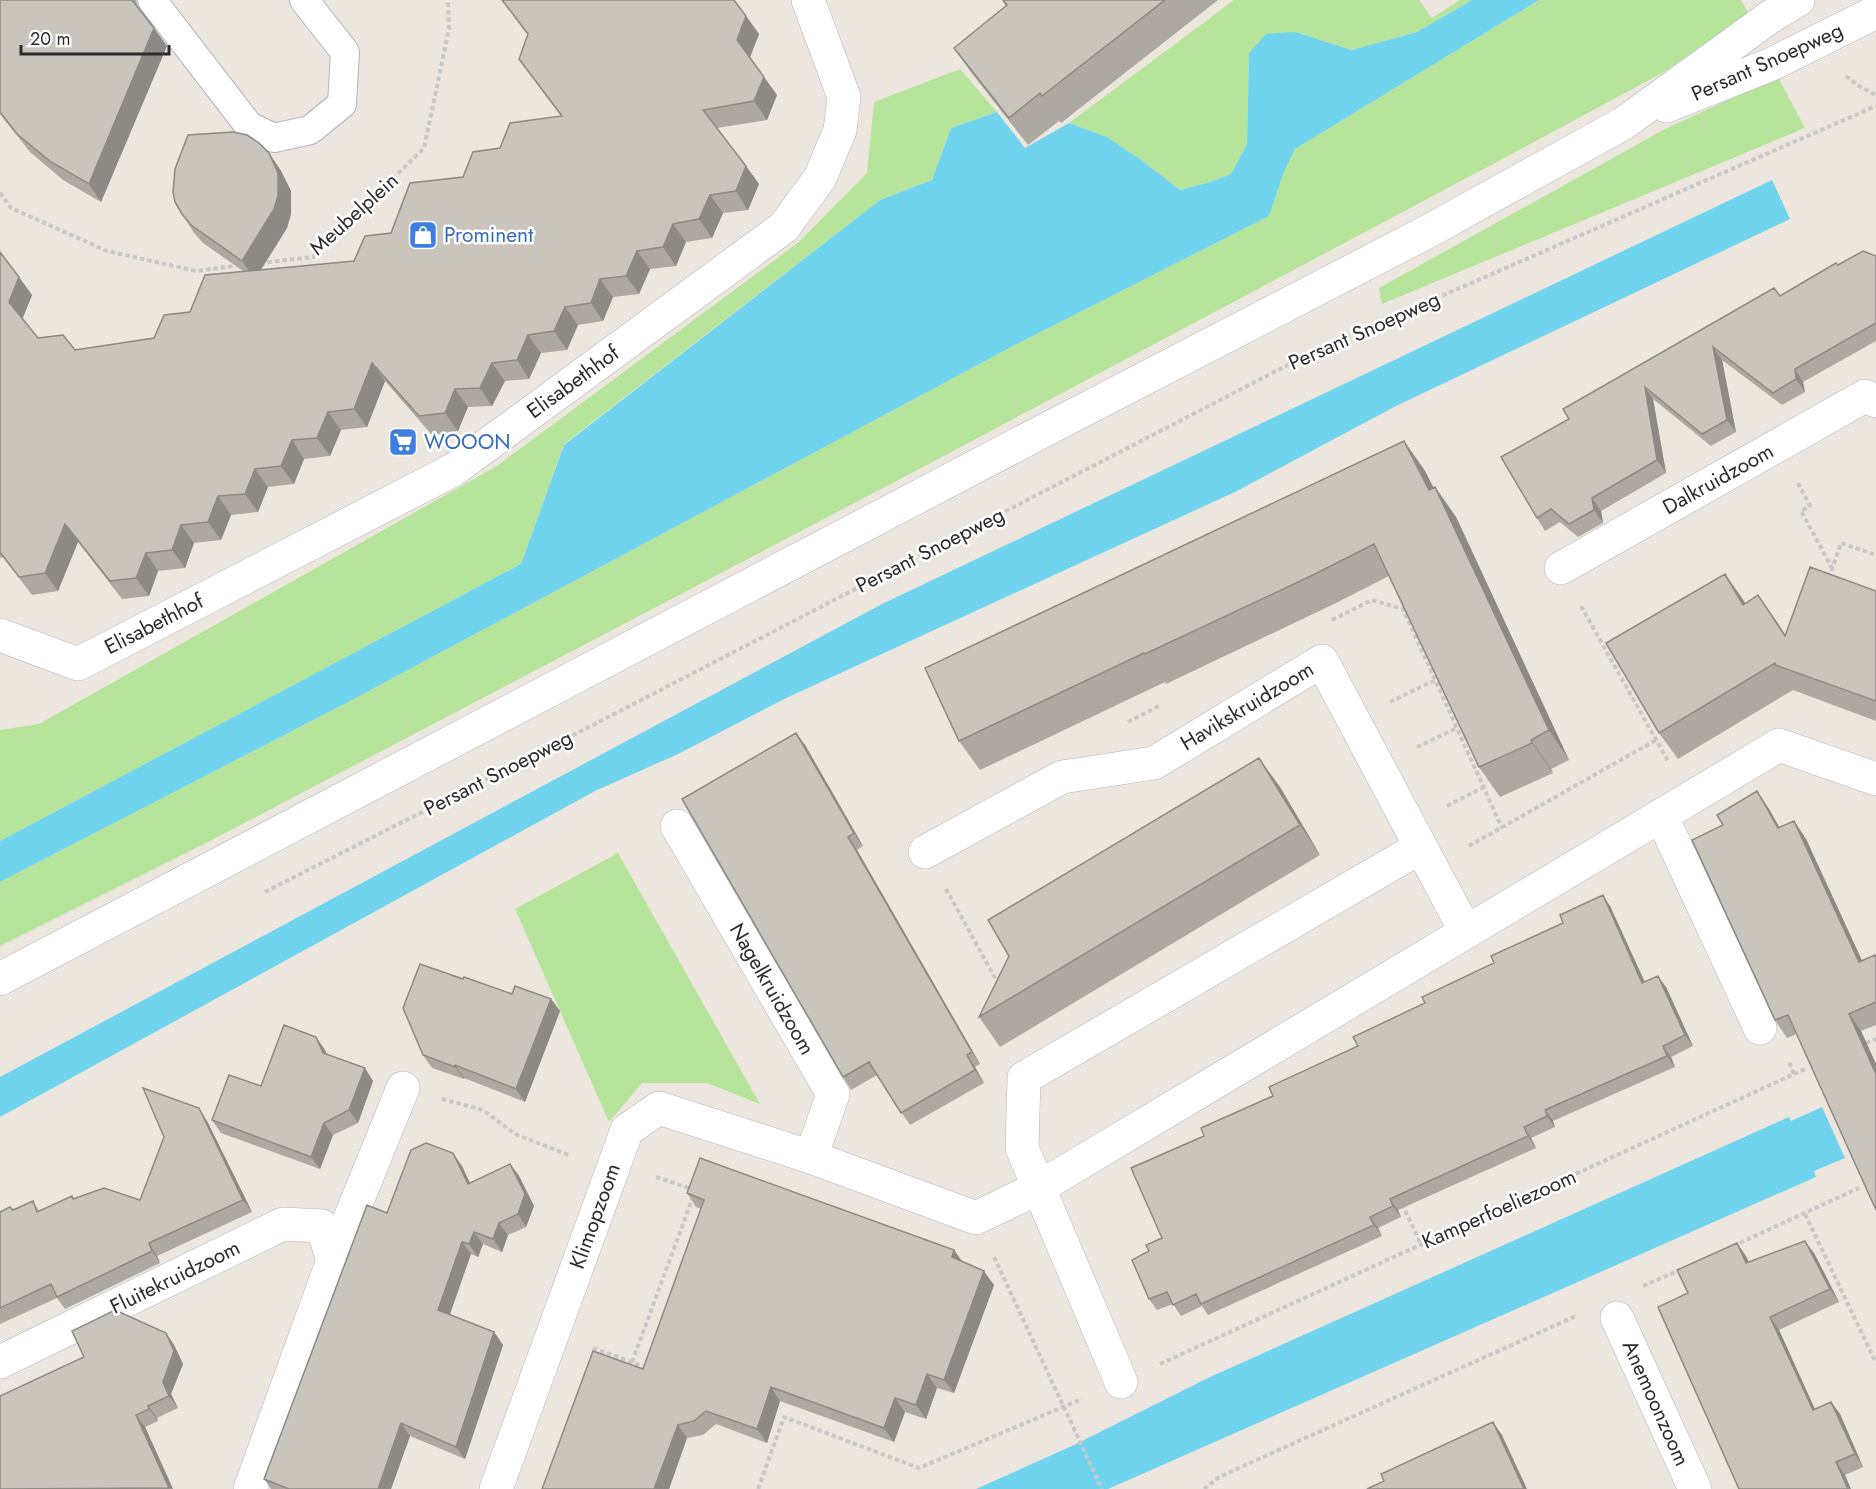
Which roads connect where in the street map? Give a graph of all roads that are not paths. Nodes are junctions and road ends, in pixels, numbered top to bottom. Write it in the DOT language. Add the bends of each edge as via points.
graph roads {
  1 [pos="152,0"];
  2 [pos="304,0"];
  3 [pos="808,0"];
  4 [pos="1798,0"];
  5 [pos="1876,12"];
  6 [pos="1624,123"];
  7 [pos="1876,401"];
  8 [pos="1561,568"];
  9 [pos="0,635"];
  10 [pos="1876,779"];
  11 [pos="1661,816"];
  12 [pos="677,826"];
  13 [pos="925,852"];
  14 [pos="1426,857"];
  15 [pos="1466,932"];
  16 [pos="0,979"];
  17 [pos="1760,1028"];
  18 [pos="403,1088"];
  19 [pos="811,1157"];
  20 [pos="1038,1188"];
  21 [pos="333,1260"];
  22 [pos="1617,1318"];
  23 [pos="0,1362"];
  24 [pos="1121,1382"];
  25 [pos="250,1489"];
  26 [pos="496,1489"];
  27 [pos="1695,1489"];
  1 -- 2 [label="lane" via="249,126 274,138 310,130 342,104 345,52"];
  3 -- 9 [label="street, Elisabethhof" via="844,98 840,130 820,178 784,227 442,476 78,664"];
  4 -- 6 [label="street, Persant Snoepweg"];
  5 -- 6 [label="street, Persant Snoepweg" via="1772,64"];
  6 -- 16 [label="street, Persant Snoepweg" via="1416,237"];
  7 -- 8 [label="street, Dalkruidzoom" via="1865,396"];
  10 -- 11 [label="street" via="1779,745"];
  11 -- 15 [label="street"];
  11 -- 17 [label="street"];
  12 -- 19 [label="street, Nagelkruidzoom" via="833,1094"];
  13 -- 14 [label="street, Havikskruidzoom" via="1062,777 1154,763 1322,661"];
  14 -- 15 [label="street, Havikskruidzoom"];
  14 -- 20 [label="street" via="1024,1078 1022,1148"];
  15 -- 20 [label="street"];
  18 -- 21 [label="street"];
  19 -- 20 [label="street" via="976,1218"];
  19 -- 26 [label="street, Klimopzoom" via="659,1108 627,1130"];
  20 -- 24 [label="street"];
  21 -- 23 [label="street, Fluitekruidzoom" via="322,1226 283,1224"];
  21 -- 25 [label="street"];
  22 -- 27 [label="street, Anemoonzoom"];
}
